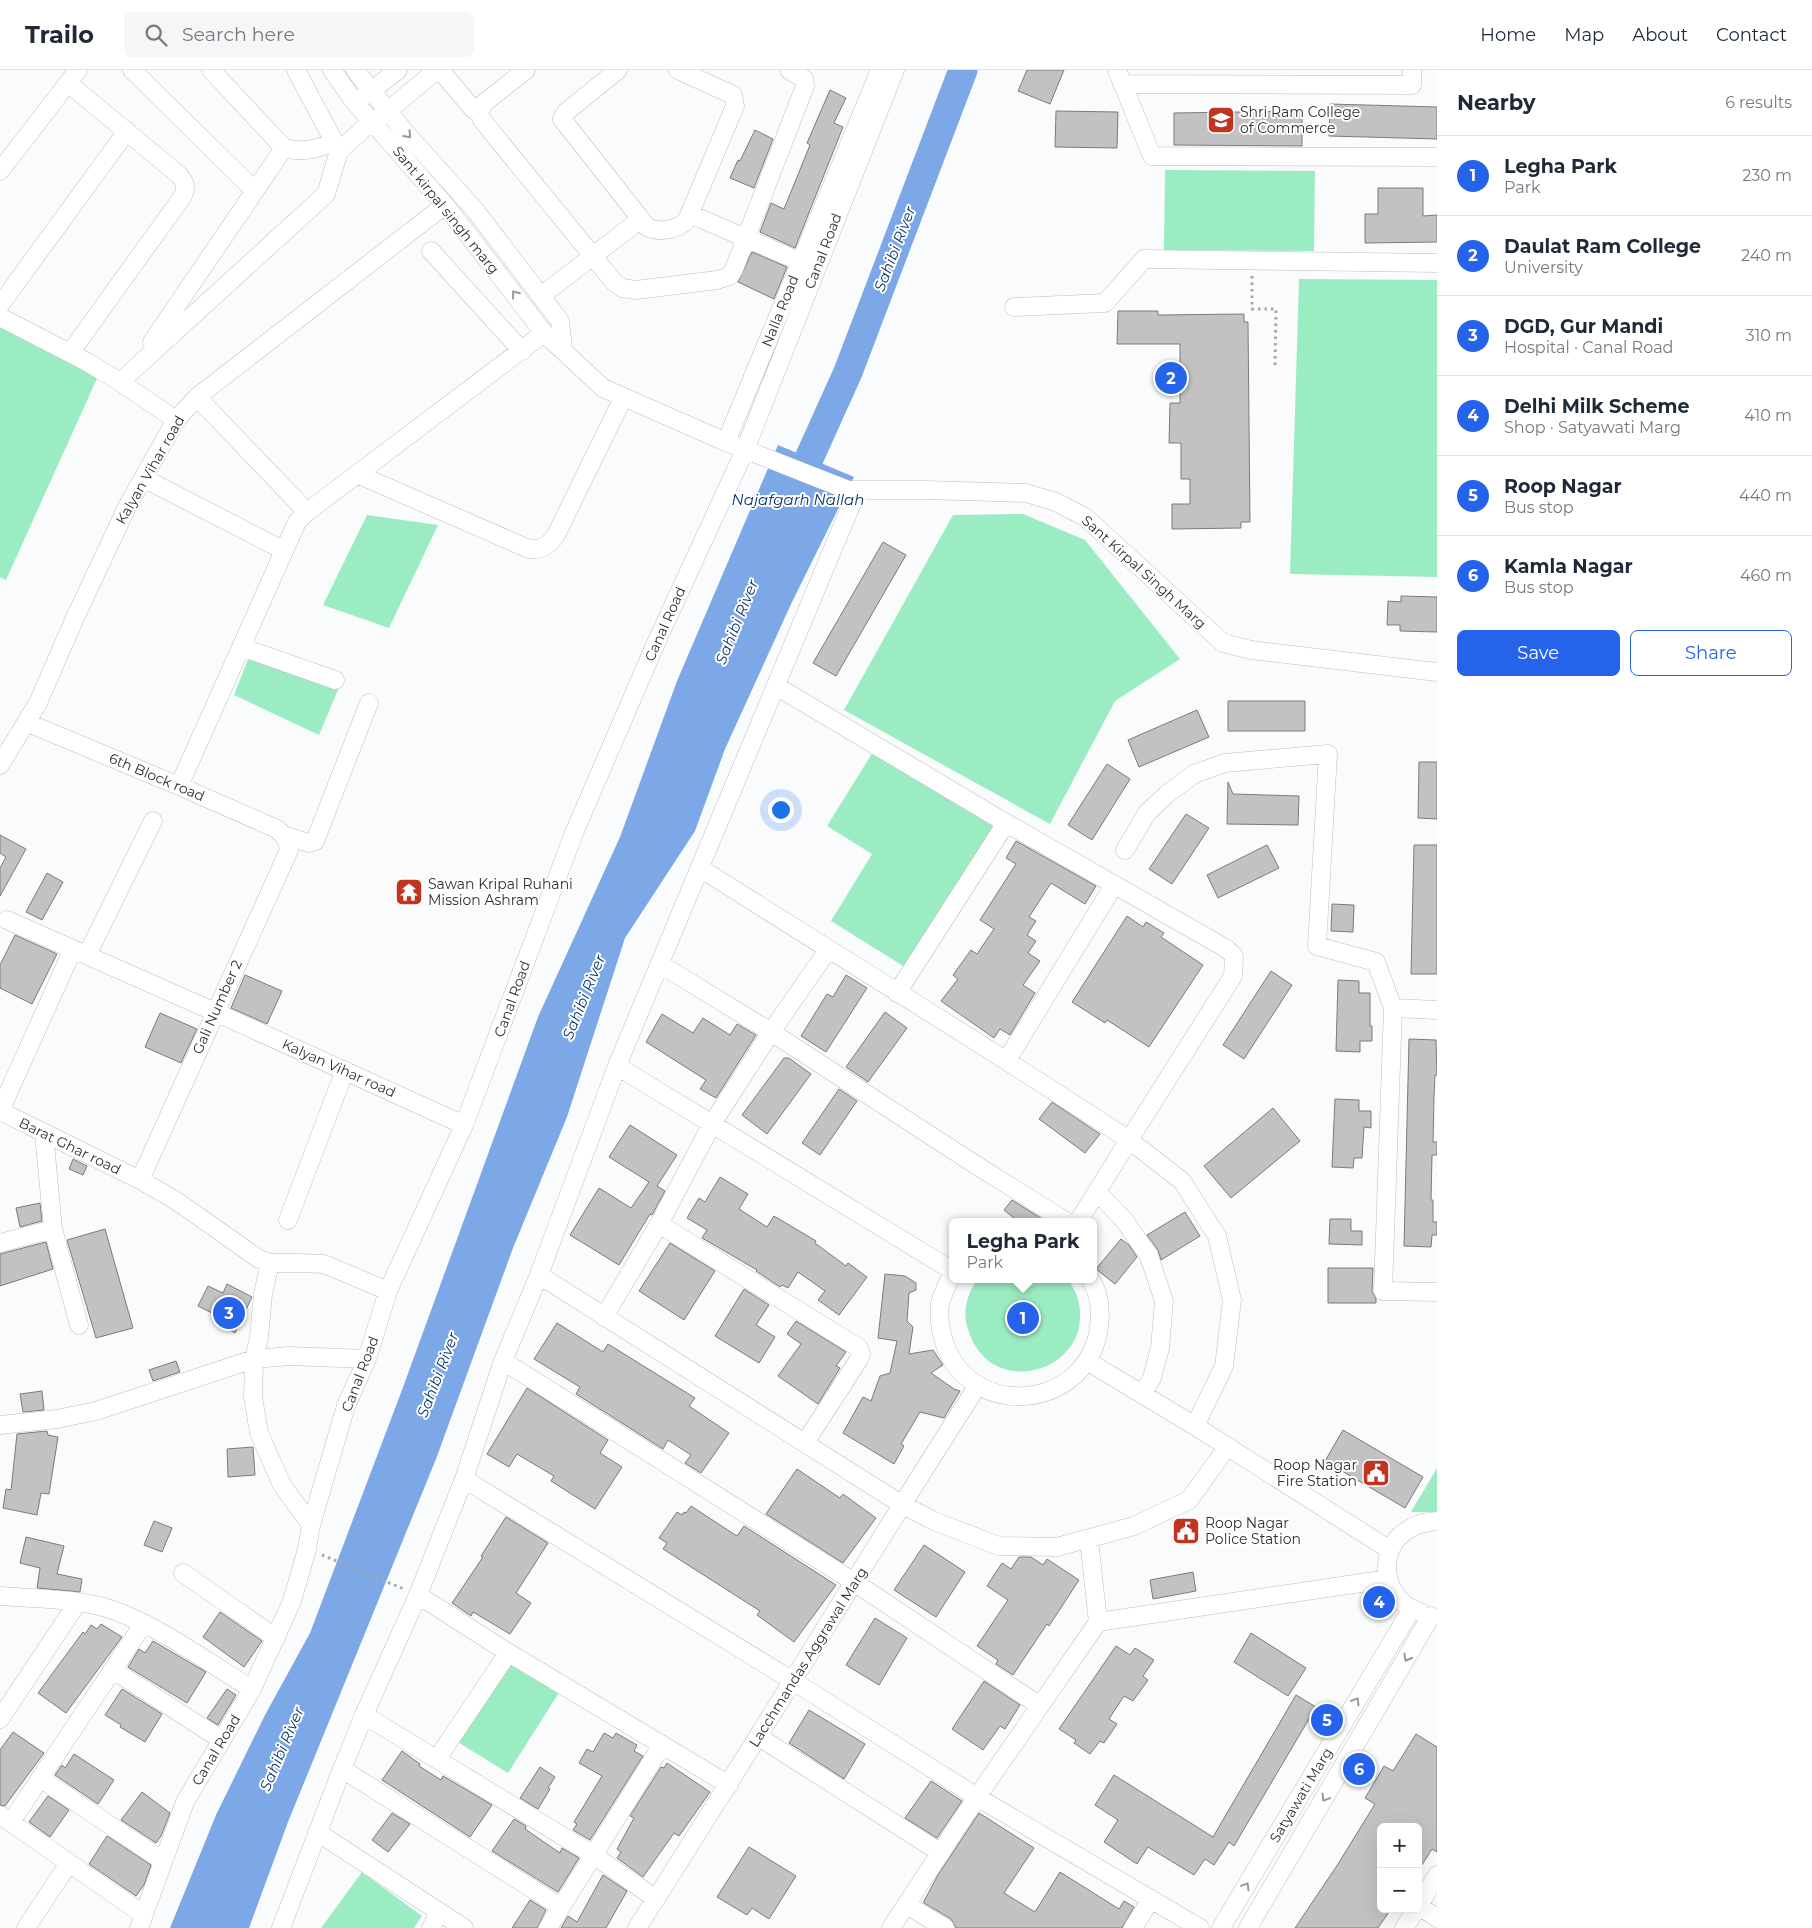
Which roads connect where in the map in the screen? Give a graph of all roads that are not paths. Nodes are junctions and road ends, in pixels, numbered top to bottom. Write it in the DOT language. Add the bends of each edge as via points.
graph roads {
  1 [pos="132,70"];
  2 [pos="210,70"];
  3 [pos="296,70"];
  4 [pos="332,70"];
  5 [pos="355,70"];
  6 [pos="398,70"];
  7 [pos="439,70"];
  8 [pos="526,70"];
  9 [pos="618,70"];
  10 [pos="678,70"];
  11 [pos="789,70"];
  12 [pos="880,70"];
  13 [pos="895,70"];
  14 [pos="1412,70"];
  15 [pos="73,76"];
  16 [pos="1120,77"];
  17 [pos="371,92"];
  18 [pos="356,103"];
  19 [pos="387,111"];
  20 [pos="479,113"];
  21 [pos="373,122"];
  22 [pos="127,132"];
  23 [pos="337,146"];
  24 [pos="284,148"];
  25 [pos="6,151"];
  26 [pos="1437,157"];
  27 [pos="0,171"];
  28 [pos="254,190"];
  29 [pos="445,205"];
  30 [pos="690,214"];
  31 [pos="641,219"];
  32 [pos="745,238"];
  33 [pos="431,251"];
  34 [pos="594,256"];
  35 [pos="801,262"];
  36 [pos="1437,263"];
  37 [pos="541,296"];
  38 [pos="0,305"];
  39 [pos="1014,307"];
  40 [pos="0,317"];
  41 [pos="544,333"];
  42 [pos="563,349"];
  43 [pos="522,350"];
  44 [pos="70,353"];
  45 [pos="136,366"];
  46 [pos="120,382"];
  47 [pos="197,397"];
  48 [pos="623,398"];
  49 [pos="176,420"];
  50 [pos="726,442"];
  51 [pos="751,452"];
  52 [pos="357,474"];
  53 [pos="143,478"];
  54 [pos="853,490"];
  55 [pos="307,512"];
  56 [pos="283,550"];
  57 [pos="240,646"];
  58 [pos="1437,672"];
  59 [pos="335,680"];
  60 [pos="776,686"];
  61 [pos="370,703"];
  62 [pos="28,723"];
  63 [pos="0,765"];
  64 [pos="179,786"];
  65 [pos="154,821"];
  66 [pos="1006,823"];
  67 [pos="283,834"];
  68 [pos="1125,850"];
  69 [pos="700,868"];
  70 [pos="1114,885"];
  71 [pos="7,920"];
  72 [pos="828,950"];
  73 [pos="80,952"];
  74 [pos="660,964"];
  75 [pos="897,993"];
  76 [pos="1393,1008"];
  77 [pos="1437,1010"];
  78 [pos="215,1012"];
  79 [pos="771,1032"];
  80 [pos="1008,1060"];
  81 [pos="617,1066"];
  82 [pos="344,1070"];
  83 [pos="0,1111"];
  84 [pos="712,1124"];
  85 [pos="464,1125"];
  86 [pos="44,1133"];
  87 [pos="1130,1140"];
  88 [pos="140,1180"];
  89 [pos="1097,1192"];
  90 [pos="1061,1218"];
  91 [pos="1081,1218"];
  92 [pos="288,1220"];
  93 [pos="659,1224"];
  94 [pos="53,1229"];
  95 [pos="0,1243"];
  96 [pos="270,1264"];
  97 [pos="949,1270"];
  98 [pos="539,1275"];
  99 [pos="949,1282"];
  100 [pos="1093,1283"];
  101 [pos="388,1291"];
  102 [pos="1437,1292"];
  103 [pos="604,1317"];
  104 [pos="79,1325"];
  105 [pos="254,1359"];
  106 [pos="367,1359"];
  107 [pos="503,1361"];
  108 [pos="1088,1361"];
  109 [pos="978,1384"];
  110 [pos="1142,1394"];
  111 [pos="0,1425"];
  112 [pos="1195,1426"];
  113 [pos="805,1443"];
  114 [pos="1228,1446"];
  115 [pos="464,1479"];
  116 [pos="901,1504"];
  117 [pos="1437,1521"];
  118 [pos="311,1525"];
  119 [pos="1089,1539"];
  120 [pos="1390,1550"];
  121 [pos="183,1573"];
  122 [pos="1388,1579"];
  123 [pos="854,1582"];
  124 [pos="418,1595"];
  125 [pos="0,1596"];
  126 [pos="78,1602"];
  127 [pos="1411,1610"];
  128 [pos="1434,1615"];
  129 [pos="1098,1622"];
  130 [pos="144,1624"];
  131 [pos="276,1638"];
  132 [pos="508,1653"];
  133 [pos="113,1670"];
  134 [pos="794,1681"];
  135 [pos="252,1689"];
  136 [pos="1040,1706"];
  137 [pos="364,1714"];
  138 [pos="0,1719"];
  139 [pos="759,1737"];
  140 [pos="222,1740"];
  141 [pos="662,1745"];
  142 [pos="436,1759"];
  143 [pos="342,1769"];
  144 [pos="40,1778"];
  145 [pos="729,1785"];
  146 [pos="976,1797"];
  147 [pos="5,1819"];
  148 [pos="317,1832"];
  149 [pos="941,1853"];
  150 [pos="592,1854"];
  151 [pos="163,1861"];
  152 [pos="69,1863"];
  153 [pos="1437,1875"];
  154 [pos="656,1899"];
  155 [pos="1151,1899"];
  156 [pos="1422,1900"];
  157 [pos="907,1905"];
  158 [pos="561,1907"];
  159 [pos="1422,1909"];
  160 [pos="439,1912"];
  161 [pos="1414,1913"];
  162 [pos="1437,1918"];
  163 [pos="142,1921"];
  164 [pos="26,1928"];
  165 [pos="281,1928"];
  166 [pos="431,1928"];
  167 [pos="464,1928"];
  168 [pos="548,1928"];
  169 [pos="638,1928"];
  170 [pos="891,1928"];
  171 [pos="945,1928"];
  172 [pos="1133,1928"];
  173 [pos="1200,1928"];
  174 [pos="1221,1928"];
  175 [pos="1248,1928"];
  176 [pos="1404,1928"];
  1 -- 28 [label="street"];
  2 -- 24 [label="street"];
  3 -- 23 [label="street"];
  4 -- 18 [label="street, Sant kirpal singh marg"];
  5 -- 17 [label="street, Sant kirpal singh marg"];
  6 -- 17 [label="street"];
  7 -- 19 [label="street"];
  7 -- 20 [label="street"];
  8 -- 20 [label="street" via="484,103"];
  9 -- 31 [label="street" via="566,112 562,119"];
  10 -- 30 [label="street" via="733,94 736,101"];
  11 -- 32 [label="street" via="804,79 805,86"];
  12 -- 35 [label="street, Nalla Road"];
  13 -- 51 [label="street, Canal Road"];
  14 -- 16 [label="street" via="1412,85"];
  15 -- 22 [label="street"];
  15 -- 25 [label="street"];
  16 -- 26 [label="street" via="1152,156"];
  17 -- 18 [label="street"];
  17 -- 19 [label="street, Sant kirpal singh marg"];
  18 -- 21 [label="street, Sant kirpal singh marg"];
  19 -- 21 [label="street"];
  19 -- 37 [label="street, Sant kirpal singh marg, one-way" via="475,210"];
  20 -- 34 [label="street"];
  21 -- 23 [label="street"];
  21 -- 29 [label="street, Sant kirpal singh marg"];
  22 -- 38 [label="street"];
  22 -- 44 [label="street" via="179,175 186,188"];
  23 -- 24 [label="street" via="297,151"];
  23 -- 45 [label="street" via="326,194"];
  24 -- 28 [label="street"];
  25 -- 27 [label="street"];
  28 -- 45 [label="street"];
  41 -- 29 [label="street, Sant kirpal singh marg, one-way"];
  29 -- 47 [label="street, Kalyan Vihar road"];
  30 -- 31 [label="street" via="683,224 658,231 646,226"];
  30 -- 32 [label="street"];
  31 -- 34 [label="street"];
  32 -- 34 [label="street" via="730,276 636,290 622,288"];
  32 -- 35 [label="street"];
  33 -- 43 [label="street"];
  34 -- 37 [label="street"];
  35 -- 50 [label="street, Nalla Road"];
  36 -- 39 [label="street" via="1144,259 1105,303"];
  37 -- 42 [label="street, Sant kirpal singh marg" via="560,321"];
  40 -- 44 [label="street"];
  41 -- 42 [label="street, Sant kirpal singh marg"];
  41 -- 43 [label="street"];
  42 -- 48 [label="street, Sant kirpal singh marg" via="603,388"];
  43 -- 52 [label="street"];
  44 -- 46 [label="street"];
  45 -- 46 [label="street"];
  46 -- 49 [label="street"];
  47 -- 49 [label="street, Kalyan Vihar road"];
  47 -- 55 [label="street"];
  48 -- 50 [label="street, Sant kirpal singh marg"];
  48 -- 52 [label="street" via="556,535 540,550 529,549"];
  49 -- 53 [label="street, Kalyan Vihar road"];
  50 -- 51 [label="street, Sant kirpal singh marg"];
  51 -- 54 [label="street, Sant kirpal singh marg"];
  51 -- 85 [label="street, Canal Road" via="656,643 574,833"];
  52 -- 55 [label="street"];
  53 -- 56 [label="street"];
  53 -- 62 [label="street, Kalyan Vihar road"];
  54 -- 58 [label="street, Sant Kirpal Singh Marg" via="1026,493 1056,502 1085,517 1223,643 1251,650"];
  54 -- 60 [label="street"];
  55 -- 56 [label="street" via="297,522"];
  56 -- 57 [label="street"];
  57 -- 59 [label="street"];
  57 -- 64 [label="street"];
  60 -- 66 [label="street"];
  60 -- 69 [label="street"];
  61 -- 67 [label="street, 6th Block road" via="315,841 309,843"];
  62 -- 63 [label="street, Kalyan Vihar road"];
  62 -- 64 [label="street, 6th Block road"];
  64 -- 67 [label="street, 6th Block road"];
  65 -- 73 [label="street"];
  66 -- 70 [label="street"];
  66 -- 75 [label="street"];
  67 -- 78 [label="street, Gali Number 2" via="289,850"];
  68 -- 76 [label="street" via="1148,813 1194,774 1225,763 1328,754 1317,946 1376,962"];
  69 -- 72 [label="street"];
  69 -- 74 [label="street"];
  70 -- 80 [label="street"];
  70 -- 87 [label="street" via="1227,949 1234,956 1235,966 1233,976"];
  71 -- 73 [label="street"];
  72 -- 75 [label="street"];
  72 -- 79 [label="street"];
  73 -- 78 [label="street"];
  73 -- 83 [label="street"];
  74 -- 79 [label="street"];
  74 -- 81 [label="street"];
  75 -- 80 [label="street"];
  76 -- 77 [label="street"];
  76 -- 102 [label="street" via="1383,1290"];
  78 -- 82 [label="street, Kalyan Vihar road"];
  78 -- 88 [label="street, Gali Number 2"];
  79 -- 84 [label="street"];
  79 -- 90 [label="street"];
  80 -- 87 [label="street"];
  81 -- 84 [label="street"];
  81 -- 98 [label="street"];
  82 -- 85 [label="street, Kalyan Vihar road"];
  82 -- 92 [label="street"];
  83 -- 86 [label="street, Barat Ghar road"];
  84 -- 93 [label="street"];
  84 -- 97 [label="street"];
  85 -- 101 [label="street, Canal Road"];
  86 -- 88 [label="street, Barat Ghar road"];
  86 -- 94 [label="street"];
  87 -- 89 [label="street"];
  87 -- 112 [label="street" via="1182,1181 1217,1236 1222,1254 1232,1300 1224,1366"];
  88 -- 96 [label="street, Barat Ghar road"];
  89 -- 91 [label="street"];
  89 -- 110 [label="street" via="1124,1220 1149,1256 1164,1301 1160,1348 1152,1378"];
  93 -- 103 [label="street"];
  93 -- 113 [label="street" via="860,1348 861,1354"];
  94 -- 95 [label="street"];
  94 -- 104 [label="street"];
  96 -- 101 [label="street" via="324,1264"];
  96 -- 105 [label="street"];
  98 -- 103 [label="street"];
  98 -- 107 [label="street"];
  99 -- 109 [label="street" via="940,1304 940,1331 950,1358 968,1379"];
  100 -- 108 [label="street" via="1101,1312 1097,1340"];
  101 -- 106 [label="street, Canal Road"];
  103 -- 113 [label="street"];
  105 -- 106 [label="street" via="289,1356"];
  105 -- 111 [label="street" via="96,1411"];
  105 -- 118 [label="street" via="253,1398 259,1432 282,1485"];
  106 -- 118 [label="street, Canal Road" via="346,1406"];
  107 -- 115 [label="street"];
  107 -- 123 [label="street"];
  108 -- 109 [label="street" via="1068,1382 1043,1394 1015,1397 992,1393"];
  108 -- 110 [label="street"];
  109 -- 116 [label="street, Lacchmandas Aggrawal Marg"];
  110 -- 112 [label="street"];
  112 -- 114 [label="street"];
  113 -- 116 [label="street"];
  114 -- 119 [label="street" via="1189,1500 1134,1526"];
  114 -- 120 [label="street"];
  115 -- 124 [label="street"];
  115 -- 134 [label="street"];
  116 -- 119 [label="street" via="934,1521 999,1546 1057,1548"];
  116 -- 123 [label="street, Lacchmandas Aggrawal Marg"];
  117 -- 120 [label="street" via="1423,1522 1410,1528"];
  118 -- 131 [label="street, Canal Road" via="292,1601"];
  119 -- 129 [label="street"];
  120 -- 122 [label="street"];
  121 -- 131 [label="street"];
  122 -- 127 [label="street" via="1400,1602"];
  122 -- 129 [label="street"];
  123 -- 134 [label="street, Lacchmandas Aggrawal Marg"];
  123 -- 136 [label="street"];
  124 -- 132 [label="street"];
  124 -- 137 [label="street"];
  125 -- 126 [label="street"];
  126 -- 130 [label="street" via="112,1610"];
  126 -- 138 [label="street"];
  127 -- 128 [label="street"];
  174 -- 127 [label="street, Satyawati Marg, one-way"];
  128 -- 175 [label="street, Satyawati Marg, one-way"];
  129 -- 136 [label="street"];
  130 -- 133 [label="street"];
  130 -- 135 [label="street"];
  131 -- 135 [label="street, Canal Road"];
  132 -- 141 [label="street"];
  132 -- 142 [label="street"];
  133 -- 140 [label="street"];
  133 -- 144 [label="street"];
  134 -- 139 [label="street, Lacchmandas Aggrawal Marg"];
  134 -- 146 [label="street"];
  135 -- 140 [label="street, Canal Road"];
  136 -- 146 [label="street"];
  137 -- 142 [label="street"];
  137 -- 143 [label="street"];
  139 -- 145 [label="street, Lacchmandas Aggrawal Marg"];
  139 -- 149 [label="street"];
  140 -- 151 [label="street, Canal Road" via="185,1802"];
  141 -- 145 [label="street"];
  141 -- 150 [label="street"];
  142 -- 150 [label="street"];
  143 -- 148 [label="street"];
  143 -- 158 [label="street"];
  144 -- 147 [label="street"];
  144 -- 151 [label="street"];
  145 -- 154 [label="street, Lacchmandas Aggrawal Marg"];
  146 -- 149 [label="street"];
  146 -- 155 [label="street"];
  147 -- 152 [label="street"];
  148 -- 160 [label="street"];
  148 -- 165 [label="street"];
  149 -- 157 [label="street"];
  150 -- 154 [label="street"];
  150 -- 158 [label="street"];
  151 -- 163 [label="street, Canal Road"];
  152 -- 163 [label="street"];
  152 -- 164 [label="street"];
  153 -- 156 [label="street"];
  154 -- 169 [label="street, Lacchmandas Aggrawal Marg"];
  155 -- 172 [label="street"];
  155 -- 173 [label="street"];
  157 -- 170 [label="street"];
  157 -- 171 [label="street"];
  158 -- 168 [label="street"];
  159 -- 162 [label="street"];
  160 -- 166 [label="street"];
  160 -- 167 [label="street"];
  161 -- 176 [label="street"];
}
